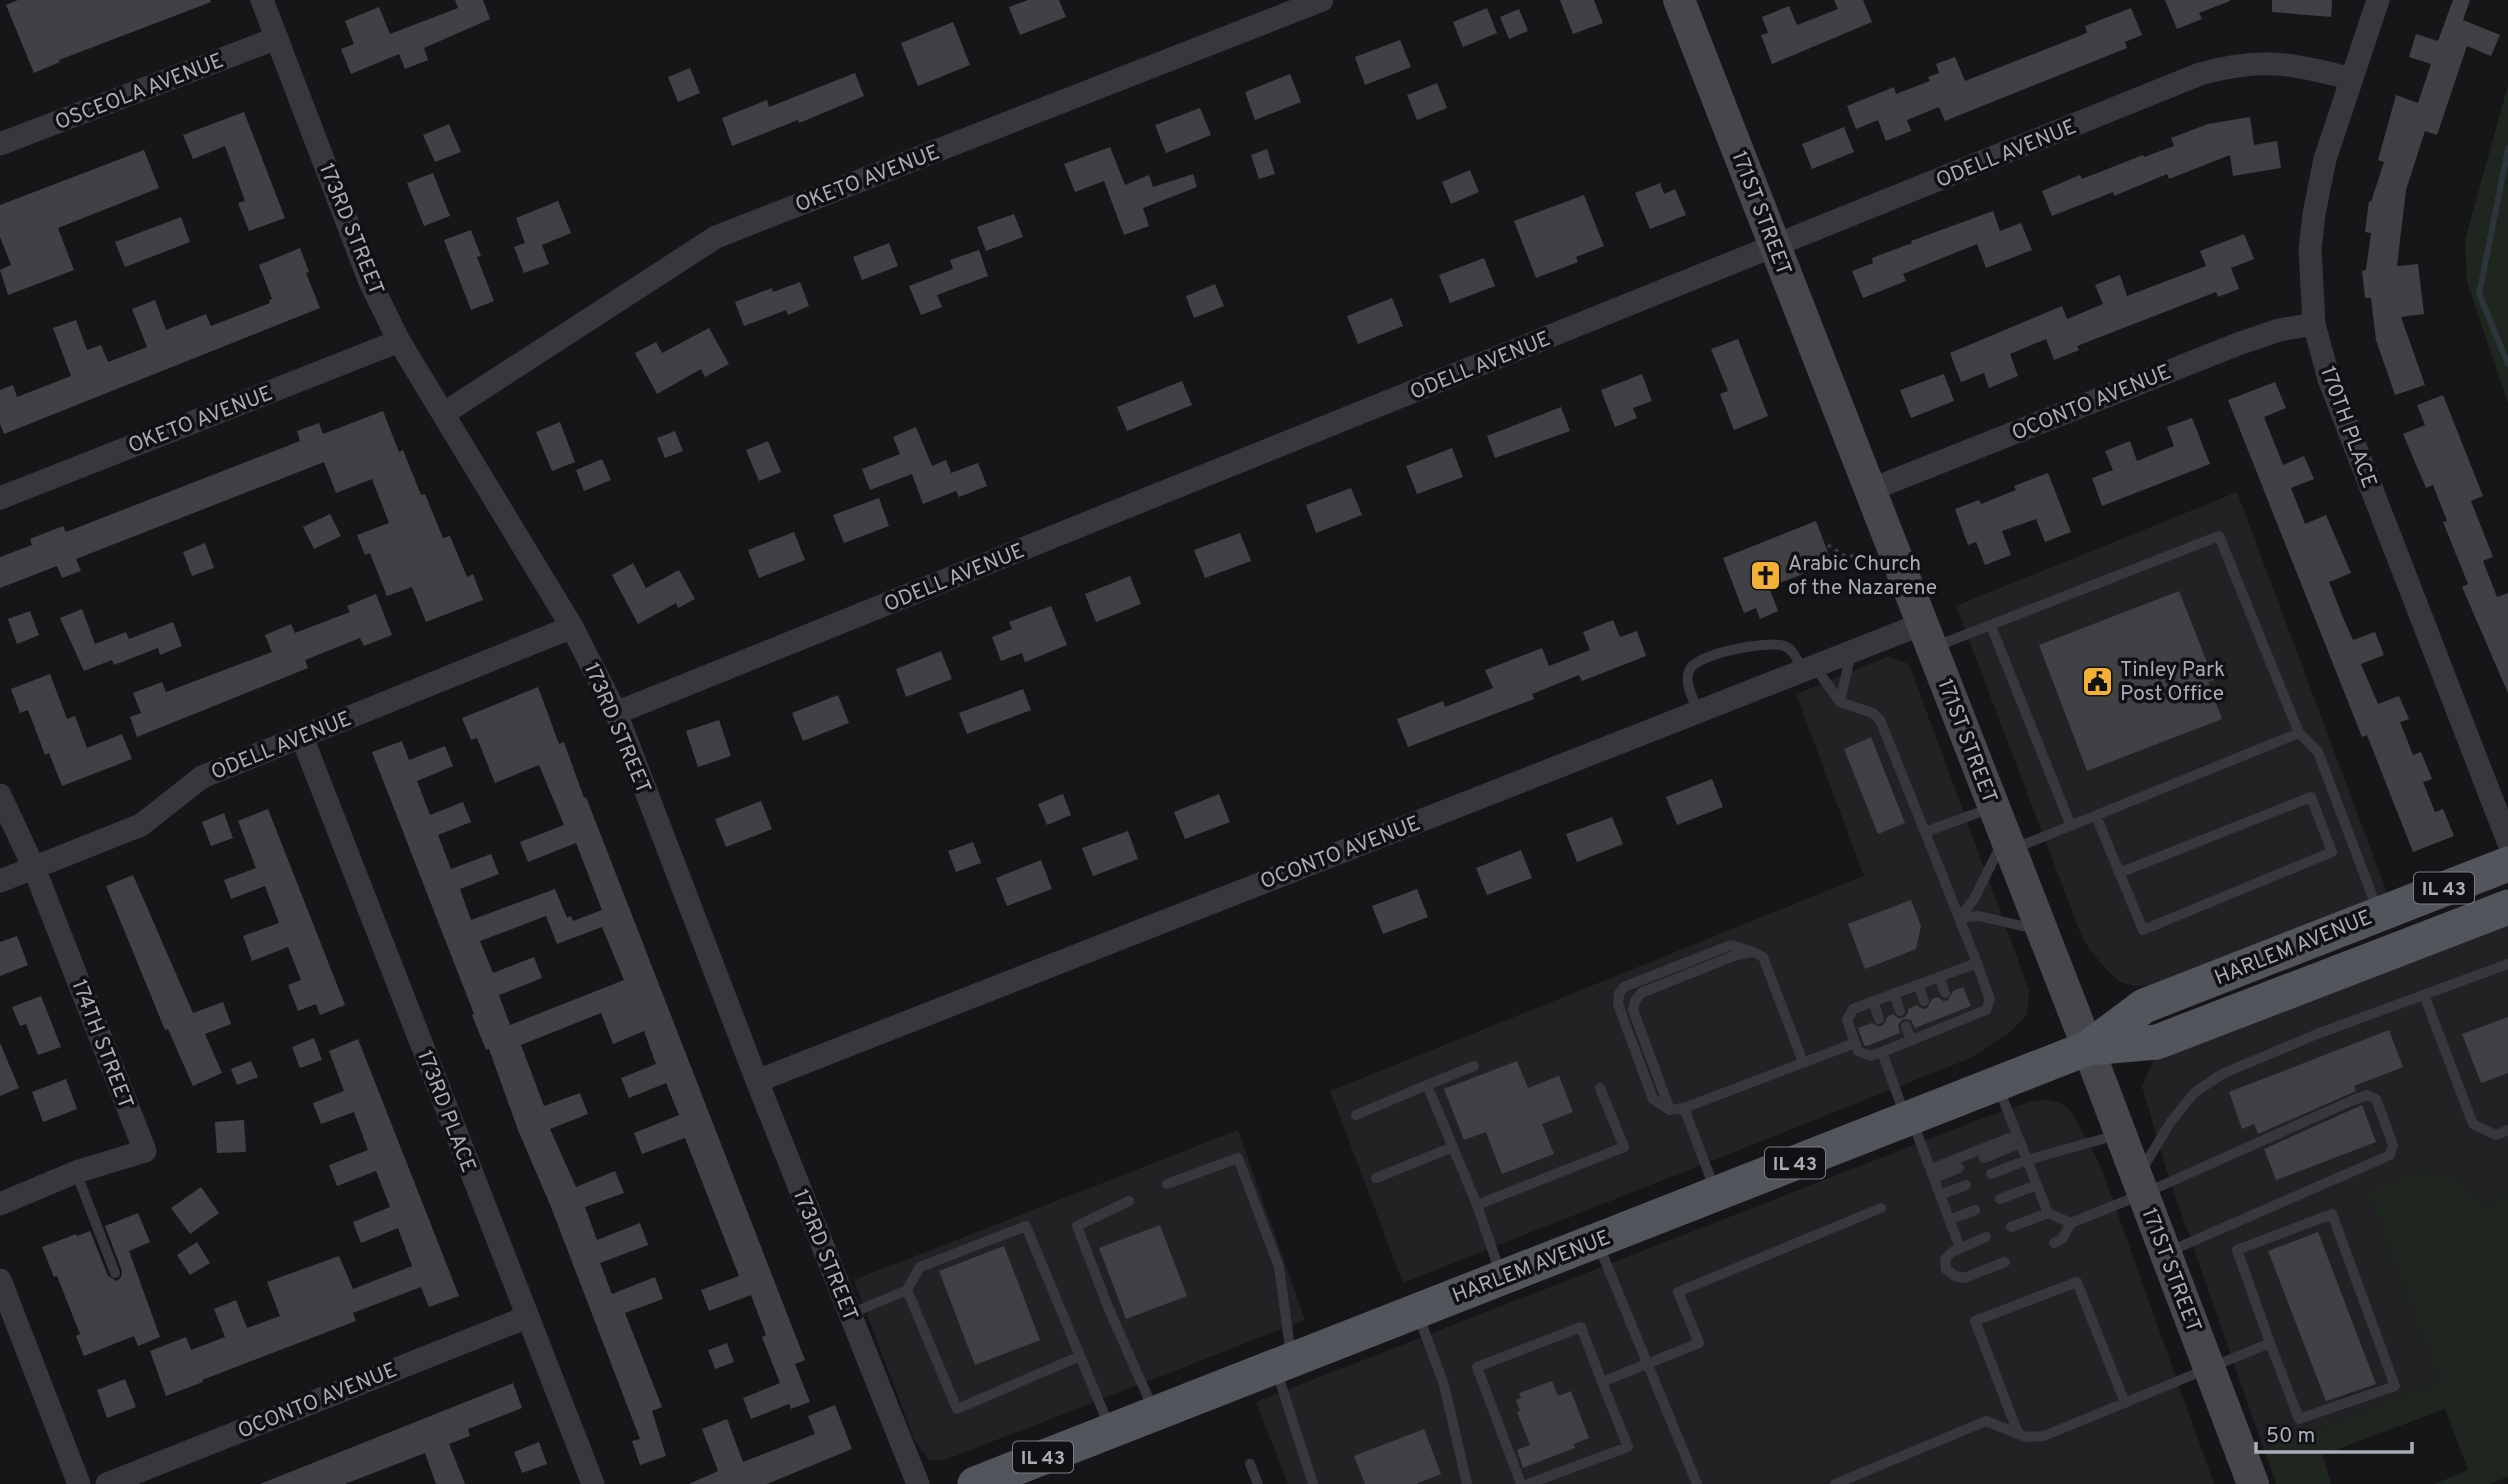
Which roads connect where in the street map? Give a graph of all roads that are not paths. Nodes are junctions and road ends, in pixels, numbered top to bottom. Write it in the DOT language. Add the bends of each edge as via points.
graph roads {
  1 [pos="262,0"];
  2 [pos="1322,0"];
  3 [pos="1679,0"];
  4 [pos="2378,0"];
  5 [pos="277,38"];
  6 [pos="2352,79"];
  7 [pos="0,144"];
  8 [pos="1775,246"];
  9 [pos="2314,324"];
  10 [pos="399,341"];
  11 [pos="443,414"];
  12 [pos="1870,490"];
  13 [pos="0,498"];
  14 [pos="1991,626"];
  15 [pos="572,627"];
  16 [pos="1927,636"];
  17 [pos="1851,653"];
  18 [pos="1809,669"];
  19 [pos="1840,702"];
  20 [pos="1698,712"];
  21 [pos="616,713"];
  22 [pos="2299,733"];
  23 [pos="302,737"];
  24 [pos="0,795"];
  25 [pos="1994,807"];
  26 [pos="2096,816"];
  27 [pos="2071,826"];
  28 [pos="1925,832"];
  29 [pos="2508,841"];
  30 [pos="2008,843"];
  31 [pos="2508,864"];
  32 [pos="34,868"];
  33 [pos="2119,873"];
  34 [pos="0,881"];
  35 [pos="2508,907"];
  36 [pos="2379,913"];
  37 [pos="1959,918"];
  38 [pos="2042,931"];
  39 [pos="1754,952"];
  40 [pos="1976,963"];
  41 [pos="2508,964"];
  42 [pos="1939,977"];
  43 [pos="1918,985"];
  44 [pos="1894,993"];
  45 [pos="1945,993"];
  46 [pos="2424,995"];
  47 [pos="1873,1001"];
  48 [pos="1924,1002"];
  49 [pos="1951,1009"];
  50 [pos="1900,1011"];
  51 [pos="1879,1018"];
  52 [pos="1930,1018"];
  53 [pos="1956,1023"];
  54 [pos="1906,1026"];
  55 [pos="1935,1031"];
  56 [pos="1885,1035"];
  57 [pos="1911,1040"];
  58 [pos="1855,1043"];
  59 [pos="2088,1048"];
  60 [pos="1886,1050"];
  61 [pos="1803,1062"];
  62 [pos="1474,1066"];
  63 [pos="757,1081"];
  64 [pos="1997,1084"];
  65 [pos="1427,1085"];
  66 [pos="1600,1088"];
  67 [pos="1685,1108"];
  68 [pos="1670,1110"];
  69 [pos="1356,1115"];
  70 [pos="1909,1118"];
  71 [pos="2508,1130"];
  72 [pos="2120,1134"];
  73 [pos="2019,1139"];
  74 [pos="1453,1147"];
  75 [pos="1984,1158"];
  76 [pos="2027,1160"];
  77 [pos="1959,1168"];
  78 [pos="76,1172"];
  79 [pos="1932,1174"];
  80 [pos="1991,1174"];
  81 [pos="1376,1178"];
  82 [pos="1167,1185"];
  83 [pos="1966,1185"];
  84 [pos="2037,1185"];
  85 [pos="2140,1186"];
  86 [pos="1716,1194"];
  87 [pos="1940,1195"];
  88 [pos="2000,1199"];
  89 [pos="1129,1201"];
  90 [pos="0,1204"];
  91 [pos="1477,1205"];
  92 [pos="1881,1209"];
  93 [pos="1975,1210"];
  94 [pos="2048,1213"];
  95 [pos="1950,1220"];
  96 [pos="2071,1223"];
  97 [pos="2011,1227"];
  98 [pos="1986,1237"];
  99 [pos="1597,1240"];
  100 [pos="2054,1242"];
  101 [pos="1959,1248"];
  102 [pos="2165,1254"];
  103 [pos="2005,1262"];
  104 [pos="115,1273"];
  105 [pos="1502,1278"];
  106 [pos="0,1280"];
  107 [pos="907,1290"];
  108 [pos="1417,1311"];
  109 [pos="850,1314"];
  110 [pos="527,1317"];
  111 [pos="2270,1343"];
  112 [pos="1080,1356"];
  113 [pos="1284,1363"];
  114 [pos="1648,1364"];
  115 [pos="2209,1368"];
  116 [pos="1602,1382"];
  117 [pos="2125,1403"];
  118 [pos="1155,1413"];
  119 [pos="1111,1431"];
  120 [pos="2018,1433"];
  121 [pos="1250,1464"];
  122 [pos="1465,1483"];
  123 [pos="79,1484"];
  124 [pos="107,1484"];
  125 [pos="593,1484"];
  126 [pos="918,1484"];
  127 [pos="975,1484"];
  128 [pos="1258,1484"];
  129 [pos="1313,1484"];
  130 [pos="1521,1484"];
  131 [pos="1528,1484"];
  132 [pos="1697,1484"];
  133 [pos="1835,1484"];
  134 [pos="2253,1484"];
  1 -- 5 [label="street, 173RD STREET"];
  2 -- 11 [label="street, OKETO AVENUE" via="716,237"];
  3 -- 8 [label="street, 171ST STREET"];
  4 -- 6 [label="street, 170TH PLACE"];
  5 -- 7 [label="street, OSCEOLA AVENUE"];
  5 -- 10 [label="street, 173RD STREET" via="370,282"];
  6 -- 8 [label="street, ODELL AVENUE" via="2316,69 2248,62 2200,74"];
  6 -- 9 [label="street, 170TH PLACE" via="2317,190 2310,249"];
  8 -- 12 [label="street, 171ST STREET"];
  8 -- 21 [label="street, ODELL AVENUE"];
  9 -- 12 [label="street, OCONTO AVENUE" via="2238,344"];
  9 -- 29 [label="street, 170TH PLACE" via="2329,379"];
  10 -- 11 [label="street, 173RD STREET"];
  10 -- 13 [label="street, OKETO AVENUE"];
  11 -- 15 [label="street, 173RD STREET"];
  12 -- 16 [label="street, 171ST STREET"];
  14 -- 16 [label="lane"];
  14 -- 22 [label="lane" via="2219,536"];
  14 -- 27 [label="lane"];
  15 -- 21 [label="street, 173RD STREET"];
  15 -- 23 [label="street, ODELL AVENUE"];
  16 -- 17 [label="street, OCONTO AVENUE"];
  16 -- 25 [label="street, 171ST STREET"];
  17 -- 18 [label="street, OCONTO AVENUE"];
  17 -- 19 [label="lane"];
  18 -- 19 [label="lane"];
  18 -- 20 [label="street, OCONTO AVENUE"];
  18 -- 20 [label="lane" via="1782,645 1753,645 1696,660 1687,682"];
  19 -- 28 [label="lane" via="1873,713 1880,720"];
  20 -- 63 [label="street, OCONTO AVENUE"];
  21 -- 63 [label="street, 173RD STREET"];
  22 -- 26 [label="lane"];
  22 -- 36 [label="lane" via="2318,752"];
  23 -- 32 [label="street, ODELL AVENUE" via="202,777 141,825"];
  23 -- 110 [label="street, 173RD PLACE"];
  24 -- 32 [label="street, 174TH STREET"];
  25 -- 28 [label="lane"];
  25 -- 30 [label="street, 171ST STREET"];
  26 -- 27 [label="lane"];
  26 -- 33 [label="lane"];
  27 -- 30 [label="lane"];
  28 -- 37 [label="lane"];
  30 -- 37 [label="lane"];
  30 -- 38 [label="street, 171ST STREET"];
  31 -- 36 [label="main road, HARLEM AVENUE / IL 43"];
  32 -- 34 [label="street, ODELL AVENUE"];
  32 -- 78 [label="street, 174TH STREET" via="145,1151"];
  33 -- 33 [label="lane" via="2143,930 2332,852 2311,797"];
  35 -- 59 [label="main road, HARLEM AVENUE / IL 43" via="2157,1042"];
  36 -- 59 [label="main road, HARLEM AVENUE / IL 43" via="2144,1006"];
  37 -- 38 [label="lane" via="1979,916"];
  37 -- 40 [label="lane"];
  38 -- 59 [label="street, 171ST STREET"];
  39 -- 61 [label="lane" via="1763,957"];
  39 -- 68 [label="lane" via="1641,993 1635,1000 1633,1010"];
  39 -- 68 [label="lane" via="1731,946 1624,987 1619,994 1618,1004 1653,1099"];
  40 -- 42 [label="lane"];
  40 -- 53 [label="lane" via="1990,1000 1986,1010"];
  41 -- 46 [label="lane"];
  42 -- 43 [label="lane"];
  42 -- 45 [label="lane"];
  43 -- 44 [label="lane"];
  43 -- 48 [label="lane"];
  44 -- 47 [label="lane"];
  44 -- 50 [label="lane"];
  46 -- 71 [label="lane" via="2473,1124 2496,1135"];
  46 -- 85 [label="lane" via="2222,1074 2194,1093 2170,1123"];
  47 -- 51 [label="lane"];
  47 -- 58 [label="lane" via="1853,1009 1847,1020"];
  49 -- 53 [label="lane"];
  52 -- 55 [label="lane"];
  53 -- 55 [label="lane"];
  54 -- 57 [label="lane"];
  55 -- 57 [label="lane"];
  56 -- 60 [label="lane"];
  57 -- 60 [label="lane"];
  58 -- 60 [label="lane" via="1858,1051 1870,1056"];
  58 -- 61 [label="lane"];
  59 -- 64 [label="main road, HARLEM AVENUE / IL 43"];
  59 -- 72 [label="street, 171ST STREET"];
  60 -- 70 [label="lane"];
  61 -- 67 [label="lane"];
  62 -- 65 [label="lane"];
  63 -- 109 [label="street, 173RD STREET"];
  64 -- 70 [label="main road, HARLEM AVENUE / IL 43"];
  64 -- 73 [label="lane"];
  65 -- 69 [label="lane"];
  65 -- 74 [label="lane"];
  66 -- 91 [label="lane" via="1625,1147"];
  67 -- 68 [label="lane"];
  67 -- 86 [label="lane"];
  70 -- 79 [label="lane"];
  70 -- 86 [label="main road, HARLEM AVENUE / IL 43"];
  72 -- 76 [label="lane"];
  72 -- 85 [label="street, 171ST STREET"];
  73 -- 75 [label="lane"];
  73 -- 76 [label="lane"];
  73 -- 79 [label="lane"];
  74 -- 81 [label="lane"];
  74 -- 91 [label="lane"];
  76 -- 80 [label="lane"];
  76 -- 84 [label="lane"];
  77 -- 79 [label="lane"];
  78 -- 90 [label="street, 174TH STREET"];
  78 -- 104 [label="lane"];
  79 -- 87 [label="lane"];
  82 -- 113 [label="lane" via="1238,1158 1279,1267"];
  83 -- 87 [label="lane"];
  84 -- 88 [label="lane"];
  84 -- 94 [label="lane"];
  85 -- 96 [label="lane"];
  85 -- 102 [label="street, 171ST STREET"];
  85 -- 102 [label="lane" via="2208,1163 2367,1095 2376,1099 2393,1145 2390,1154 2378,1162"];
  86 -- 99 [label="main road, HARLEM AVENUE / IL 43"];
  87 -- 95 [label="lane"];
  89 -- 118 [label="lane" via="1077,1226"];
  91 -- 105 [label="lane"];
  92 -- 114 [label="lane" via="1678,1292 1699,1343"];
  93 -- 95 [label="lane"];
  94 -- 96 [label="lane"];
  94 -- 97 [label="lane"];
  95 -- 101 [label="lane"];
  96 -- 100 [label="lane" via="2062,1239"];
  98 -- 101 [label="lane"];
  99 -- 105 [label="main road, HARLEM AVENUE / IL 43"];
  99 -- 114 [label="lane"];
  101 -- 103 [label="lane" via="1945,1259 1955,1276 1964,1278"];
  102 -- 115 [label="street, 171ST STREET"];
  105 -- 108 [label="main road, HARLEM AVENUE / IL 43"];
  106 -- 123 [label="street"];
  107 -- 109 [label="lane"];
  107 -- 112 [label="lane" via="957,1409"];
  107 -- 112 [label="lane" via="920,1267 1026,1226"];
  108 -- 113 [label="main road, HARLEM AVENUE / IL 43"];
  108 -- 122 [label="lane" via="1444,1384"];
  109 -- 126 [label="street, 173RD STREET"];
  110 -- 124 [label="street, OCONTO AVENUE"];
  110 -- 125 [label="street, 173RD PLACE"];
  111 -- 111 [label="lane" via="2237,1250 2332,1214 2395,1386 2299,1419"];
  111 -- 115 [label="lane"];
  112 -- 119 [label="lane"];
  113 -- 118 [label="main road, HARLEM AVENUE / IL 43"];
  113 -- 129 [label="lane"];
  114 -- 116 [label="lane"];
  114 -- 132 [label="lane"];
  115 -- 117 [label="lane"];
  115 -- 134 [label="street, 171ST STREET"];
  116 -- 130 [label="lane" via="1581,1327 1477,1367"];
  116 -- 131 [label="lane" via="1628,1447"];
  117 -- 120 [label="lane" via="2044,1437"];
  117 -- 120 [label="lane" via="2077,1282 1975,1321"];
  118 -- 119 [label="main road, HARLEM AVENUE / IL 43"];
  119 -- 127 [label="main road, HARLEM AVENUE / IL 43"];
  120 -- 133 [label="lane" via="1986,1421"];
  121 -- 128 [label="lane"];
}
